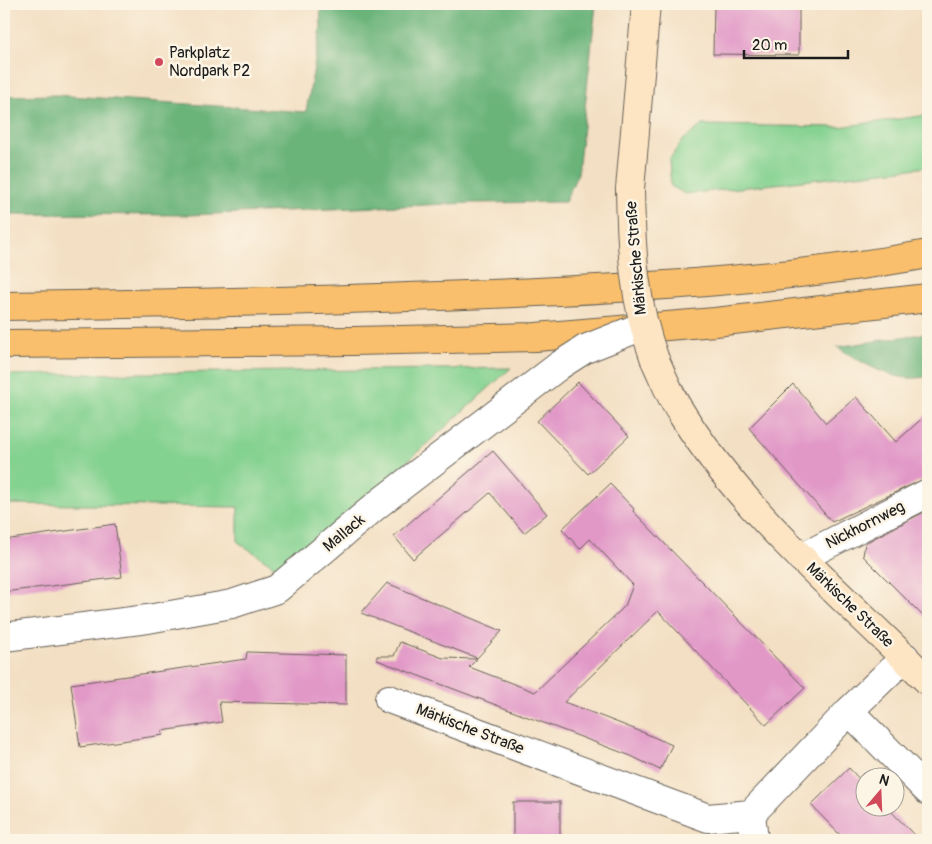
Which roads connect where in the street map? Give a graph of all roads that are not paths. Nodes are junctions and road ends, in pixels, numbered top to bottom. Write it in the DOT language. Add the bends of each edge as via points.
graph roads {
  1 [pos="646,4"];
  2 [pos="928,254"];
  3 [pos="928,298"];
  4 [pos="4,306"];
  5 [pos="643,326"];
  6 [pos="4,344"];
  7 [pos="928,493"];
  8 [pos="801,558"];
  9 [pos="4,637"];
  10 [pos="905,658"];
  11 [pos="928,681"];
  12 [pos="389,699"];
  13 [pos="849,711"];
  14 [pos="928,792"];
  15 [pos="752,827"];
  1 -- 5 [label="main road, Märkische Straße, bridge" via="630,189 636,287"];
  2 -- 4 [label="highway" via="875,264 595,290"];
  3 -- 6 [label="highway" via="715,322 536,337"];
  5 -- 8 [label="main road, Märkische Straße, bridge" via="679,410 711,457 740,494"];
  5 -- 9 [label="street, Mallack, bridge" via="585,349 560,365 378,504 276,589 232,604 148,619"];
  7 -- 8 [label="street, Nickhornweg"];
  8 -- 10 [label="main road, Märkische Straße"];
  10 -- 11 [label="main road, Märkische Straße"];
  10 -- 13 [label="street, Märkische Straße"];
  12 -- 15 [label="street, Märkische Straße" via="708,818"];
  13 -- 14 [label="street"];
  13 -- 15 [label="street, Märkische Straße"];
}
